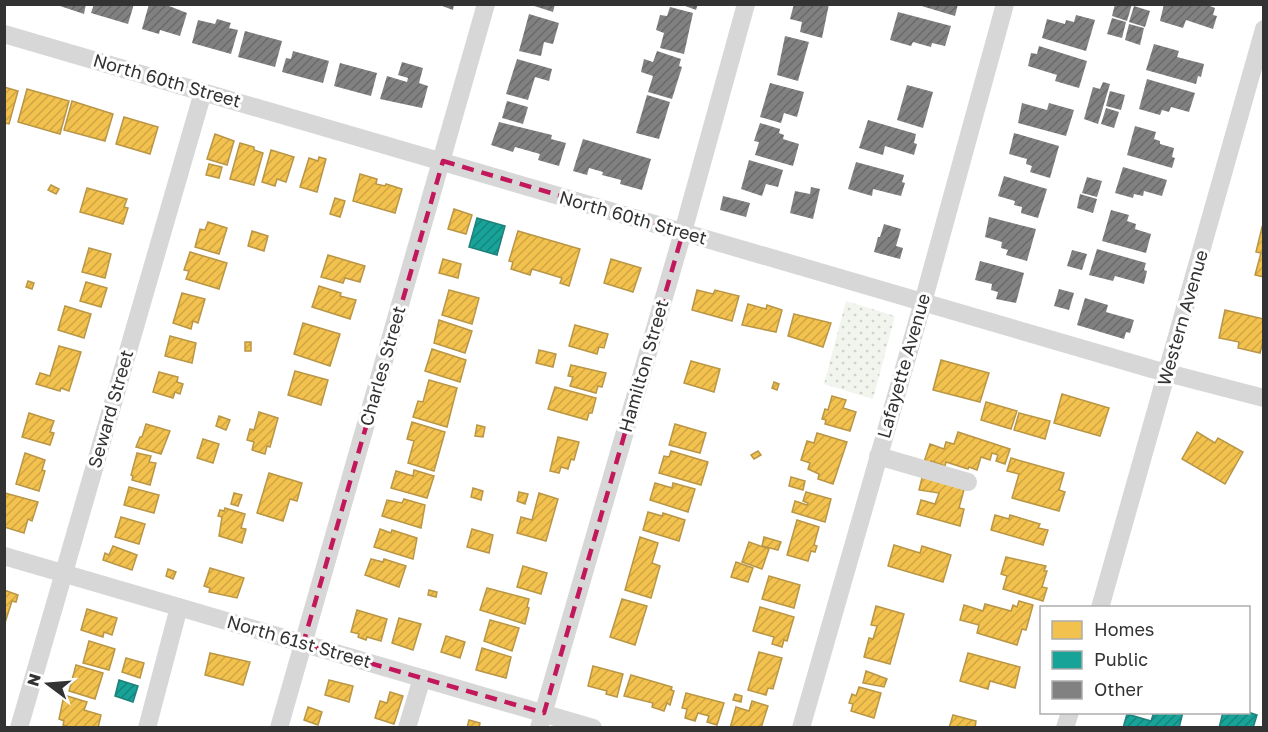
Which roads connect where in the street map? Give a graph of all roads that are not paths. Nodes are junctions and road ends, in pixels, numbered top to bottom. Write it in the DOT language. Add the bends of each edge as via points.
graph roads {
  1 [pos="486,4"];
  2 [pos="746,4"];
  3 [pos="1005,4"];
  4 [pos="1263,29"];
  5 [pos="4,34"];
  6 [pos="203,92"];
  7 [pos="442,161"];
  8 [pos="683,232"];
  9 [pos="923,302"];
  10 [pos="1167,374"];
  11 [pos="1263,398"];
  12 [pos="878,456"];
  13 [pos="968,482"];
  14 [pos="4,556"];
  15 [pos="63,573"];
  16 [pos="1101,606"];
  17 [pos="179,607"];
  18 [pos="303,644"];
  19 [pos="422,678"];
  20 [pos="542,720"];
  21 [pos="19,728"];
  22 [pos="147,728"];
  23 [pos="279,728"];
  24 [pos="407,728"];
  25 [pos="593,728"];
  26 [pos="801,728"];
  1 -- 7 [label="street, Charles Street"];
  2 -- 8 [label="street, Hamilton Street"];
  3 -- 9 [label="street, Lafayette Avenue"];
  4 -- 10 [label="street, Western Avenue"];
  5 -- 6 [label="street, North 60th Street"];
  6 -- 7 [label="street, North 60th Street"];
  6 -- 15 [label="street, Seward Street"];
  7 -- 8 [label="street, North 60th Street"];
  7 -- 18 [label="street, Charles Street"];
  8 -- 9 [label="street, North 60th Street"];
  8 -- 20 [label="street, Hamilton Street"];
  9 -- 10 [label="street, North 60th Street"];
  9 -- 12 [label="street, Lafayette Avenue"];
  10 -- 11 [label="street, North 60th Street"];
  10 -- 16 [label="street, Western Avenue"];
  12 -- 13 [label="street"];
  12 -- 26 [label="street, Lafayette Avenue"];
  14 -- 15 [label="street, North 61st Street"];
  15 -- 17 [label="street, North 61st Street"];
  15 -- 21 [label="street, Seward Street"];
  17 -- 18 [label="street, North 61st Street"];
  17 -- 22 [label="street"];
  18 -- 19 [label="street, North 61st Street"];
  18 -- 23 [label="street, Charles Street"];
  19 -- 20 [label="street, North 61st Street"];
  19 -- 24 [label="street"];
  20 -- 25 [label="street, North 61st Street"];
}
